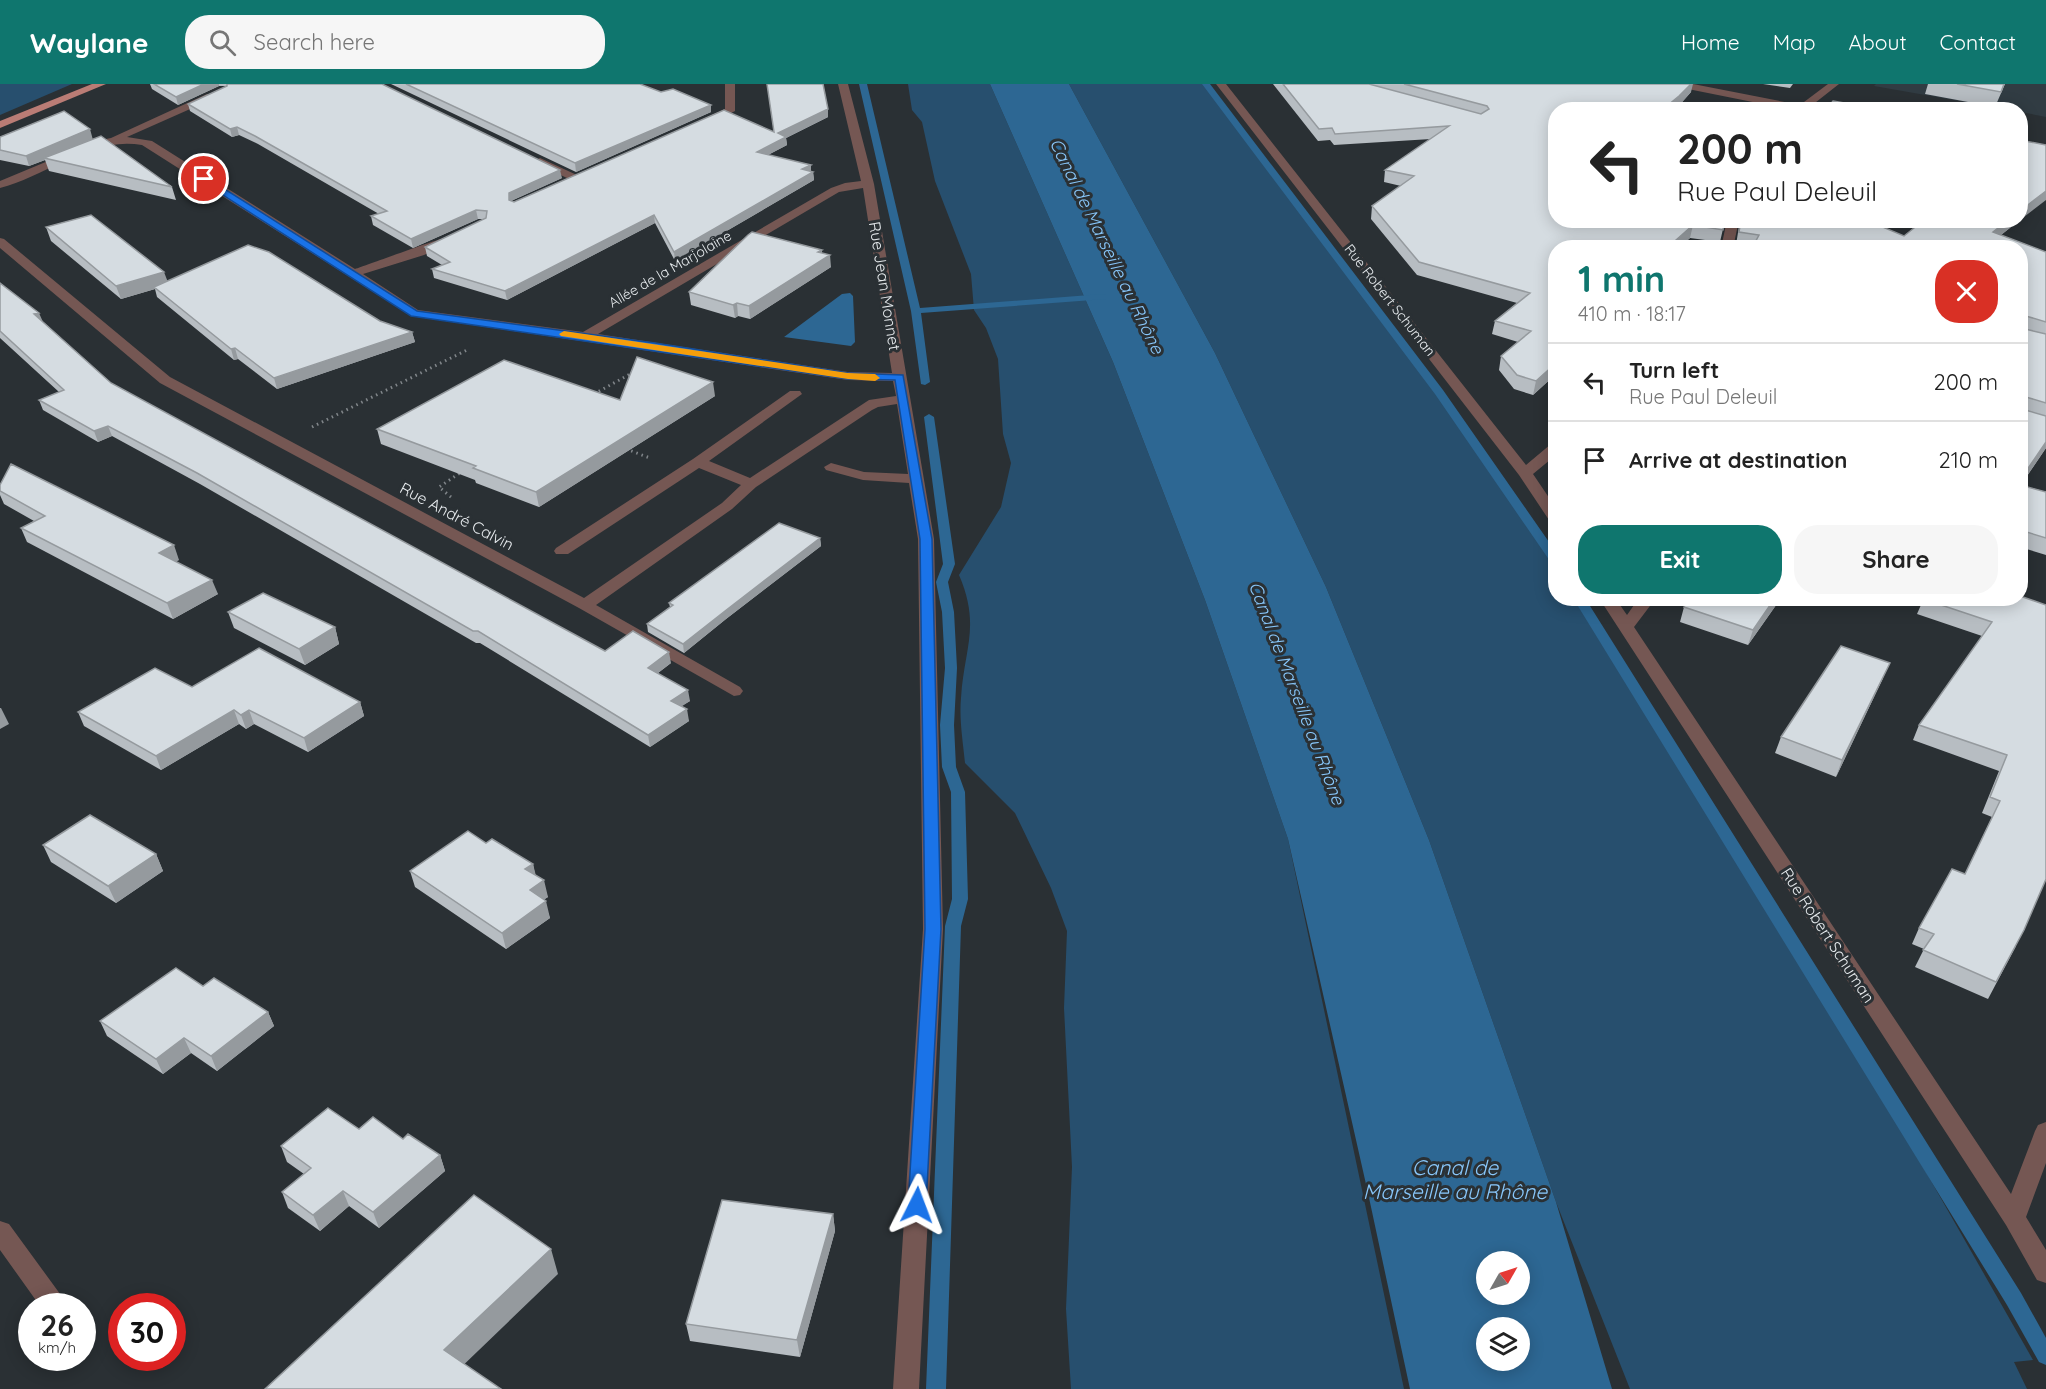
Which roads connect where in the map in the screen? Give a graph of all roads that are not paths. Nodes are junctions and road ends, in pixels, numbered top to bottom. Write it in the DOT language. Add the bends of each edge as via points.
graph roads {
  1 [pos="100,84"];
  2 [pos="730,84"];
  3 [pos="843,84"];
  4 [pos="1678,84"];
  5 [pos="1834,84"];
  6 [pos="1224,85"];
  7 [pos="224,90"];
  8 [pos="1766,102"];
  9 [pos="1810,102"];
  10 [pos="699,124"];
  11 [pos="0,125"];
  12 [pos="114,140"];
  13 [pos="534,158"];
  14 [pos="575,178"];
  15 [pos="868,184"];
  16 [pos="0,185"];
  17 [pos="462,233"];
  18 [pos="0,242"];
  19 [pos="352,274"];
  20 [pos="584,337"];
  21 [pos="900,377"];
  22 [pos="795,394"];
  23 [pos="903,399"];
  24 [pos="1548,454"];
  25 [pos="698,462"];
  26 [pos="831,467"];
  27 [pos="1525,473"];
  28 [pos="916,479"];
  29 [pos="751,484"];
  30 [pos="1548,508"];
  31 [pos="562,551"];
  32 [pos="585,605"];
  33 [pos="1612,606"];
  34 [pos="1642,606"];
  35 [pos="1626,627"];
  36 [pos="734,691"];
  37 [pos="2046,1131"];
  38 [pos="2014,1218"];
  39 [pos="0,1231"];
  40 [pos="2046,1272"];
  41 [pos="45,1293"];
  42 [pos="906,1389"];
  1 -- 11 [label="main road"];
  2 -- 10 [label="street" via="730,111"];
  3 -- 15 [label="street, Rue Jean Monnet"];
  4 -- 8 [label="street"];
  5 -- 9 [label="street"];
  6 -- 27 [label="street, Rue Robert Schuman"];
  7 -- 12 [label="street"];
  12 -- 16 [label="street" via="87,147"];
  12 -- 19 [label="street" via="148,143"];
  13 -- 14 [label="street"];
  15 -- 20 [label="street, Allée de la Marjolaine" via="835,190"];
  15 -- 21 [label="street, Rue Jean Monnet"];
  17 -- 19 [label="street" via="420,252"];
  18 -- 32 [label="street, Rue André Calvin" via="165,380"];
  19 -- 20 [label="street" via="415,314"];
  20 -- 21 [label="street" via="848,376"];
  21 -- 23 [label="street, Rue Jean Monnet"];
  22 -- 25 [label="street"];
  23 -- 28 [label="street, Rue Jean Monnet"];
  23 -- 29 [label="street" via="867,407"];
  24 -- 27 [label="street"];
  25 -- 29 [label="street"];
  25 -- 31 [label="street"];
  26 -- 28 [label="street" via="863,476"];
  27 -- 30 [label="street, Rue Robert Schuman"];
  28 -- 42 [label="street, Rue Jean Monnet" via="926,539 933,929"];
  29 -- 32 [label="street" via="727,506"];
  32 -- 36 [label="street, Rue André Calvin"];
  33 -- 35 [label="street, Rue Robert Schuman"];
  34 -- 35 [label="street"];
  35 -- 38 [label="street, Rue Robert Schuman"];
  37 -- 38 [label="street"];
  38 -- 40 [label="street, Rue Robert Schuman"];
  39 -- 41 [label="street"];
}
